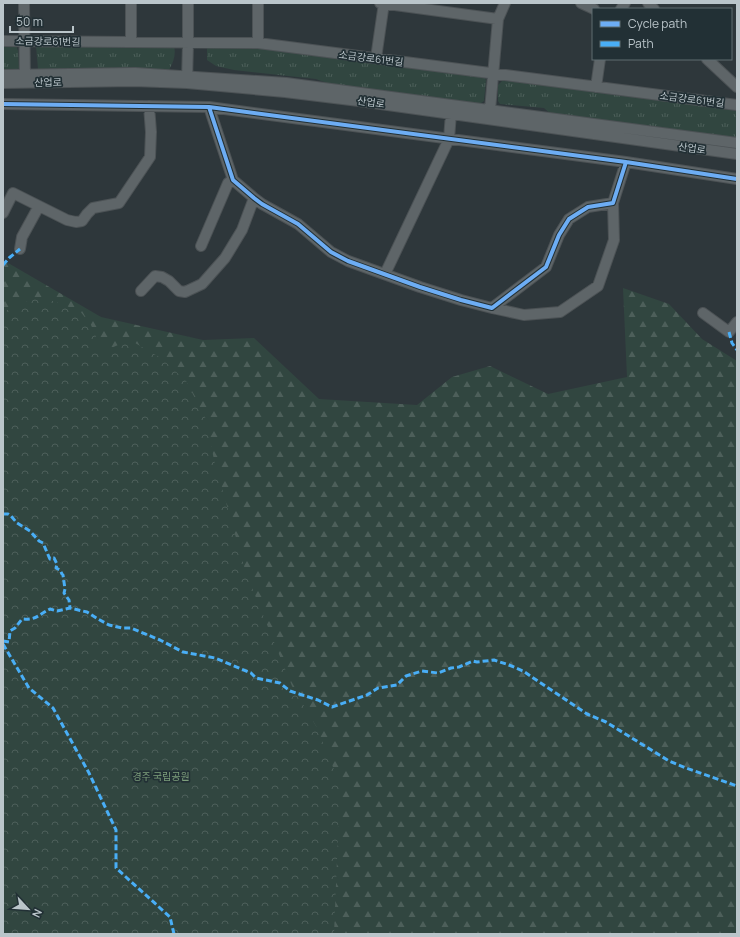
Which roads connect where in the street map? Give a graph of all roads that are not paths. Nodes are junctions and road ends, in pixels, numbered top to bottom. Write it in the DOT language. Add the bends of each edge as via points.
graph roads {
  1 [pos="24,3"];
  2 [pos="131,3"];
  3 [pos="188,3"];
  4 [pos="258,3"];
  5 [pos="380,3"];
  6 [pos="384,3"];
  7 [pos="505,3"];
  8 [pos="581,3"];
  9 [pos="592,8"];
  10 [pos="498,19"];
  11 [pos="3,41"];
  12 [pos="24,41"];
  13 [pos="131,42"];
  14 [pos="188,42"];
  15 [pos="258,43"];
  16 [pos="376,58"];
  17 [pos="600,60"];
  18 [pos="708,60"];
  19 [pos="493,73"];
  20 [pos="3,75"];
  21 [pos="25,78"];
  22 [pos="187,79"];
  23 [pos="3,82"];
  24 [pos="596,87"];
  25 [pos="737,88"];
  26 [pos="4,105"];
  27 [pos="737,105"];
  28 [pos="149,106"];
  29 [pos="209,107"];
  30 [pos="490,110"];
  31 [pos="451,113"];
  32 [pos="448,139"];
  33 [pos="737,143"];
  34 [pos="737,154"];
  35 [pos="626,162"];
  36 [pos="737,179"];
  37 [pos="233,180"];
  38 [pos="254,198"];
  39 [pos="613,203"];
  40 [pos="39,206"];
  41 [pos="3,213"];
  42 [pos="200,246"];
  43 [pos="20,249"];
  44 [pos="386,274"];
  45 [pos="141,291"];
  46 [pos="492,308"];
  47 [pos="702,313"];
  48 [pos="737,322"];
  1 -- 12 [label="street"];
  2 -- 13 [label="street"];
  3 -- 14 [label="street"];
  4 -- 15 [label="street"];
  5 -- 6 [label="street"];
  6 -- 10 [label="street"];
  6 -- 16 [label="street"];
  7 -- 10 [label="street"];
  8 -- 9 [label="street"];
  10 -- 19 [label="street"];
  11 -- 12 [label="street, 소금강로61번길"];
  12 -- 13 [label="street, 소금강로61번길"];
  12 -- 21 [label="street"];
  13 -- 14 [label="street, 소금강로61번길"];
  14 -- 15 [label="street, 소금강로61번길"];
  14 -- 22 [label="street"];
  15 -- 16 [label="street, 소금강로61번길"];
  16 -- 19 [label="street, 소금강로61번길"];
  17 -- 24 [label="street"];
  18 -- 25 [label="street"];
  19 -- 24 [label="street, 소금강로61번길"];
  19 -- 30 [label="street"];
  20 -- 21 [label="street, 산업로"];
  21 -- 22 [label="street, 산업로" via="134,81"];
  21 -- 23 [label="street, 산업로"];
  22 -- 30 [label="street, 산업로" via="286,83"];
  22 -- 31 [label="street, 산업로"];
  24 -- 27 [label="street, 소금강로61번길"];
  26 -- 28 [label="street"];
  28 -- 29 [label="street"];
  28 -- 40 [label="street" via="150,157 119,203 93,208 82,221 76,222"];
  29 -- 32 [label="street"];
  29 -- 37 [label="street"];
  30 -- 33 [label="street, 산업로"];
  31 -- 32 [label="street"];
  31 -- 34 [label="street, 산업로"];
  32 -- 35 [label="street"];
  32 -- 44 [label="street"];
  35 -- 36 [label="street"];
  35 -- 39 [label="street"];
  37 -- 38 [label="street"];
  37 -- 42 [label="street" via="228,183"];
  38 -- 44 [label="street" via="298,224 331,252 348,261"];
  38 -- 45 [label="street" via="242,230 229,252 202,284 186,292 179,291 169,281 155,276"];
  39 -- 46 [label="street" via="588,207 569,219 559,235 546,267"];
  39 -- 46 [label="street" via="614,240 598,286 560,312 524,315"];
  40 -- 41 [label="street" via="13,193"];
  40 -- 43 [label="street" via="22,237"];
  44 -- 46 [label="street"];
  47 -- 48 [label="street" via="729,332"];
}
